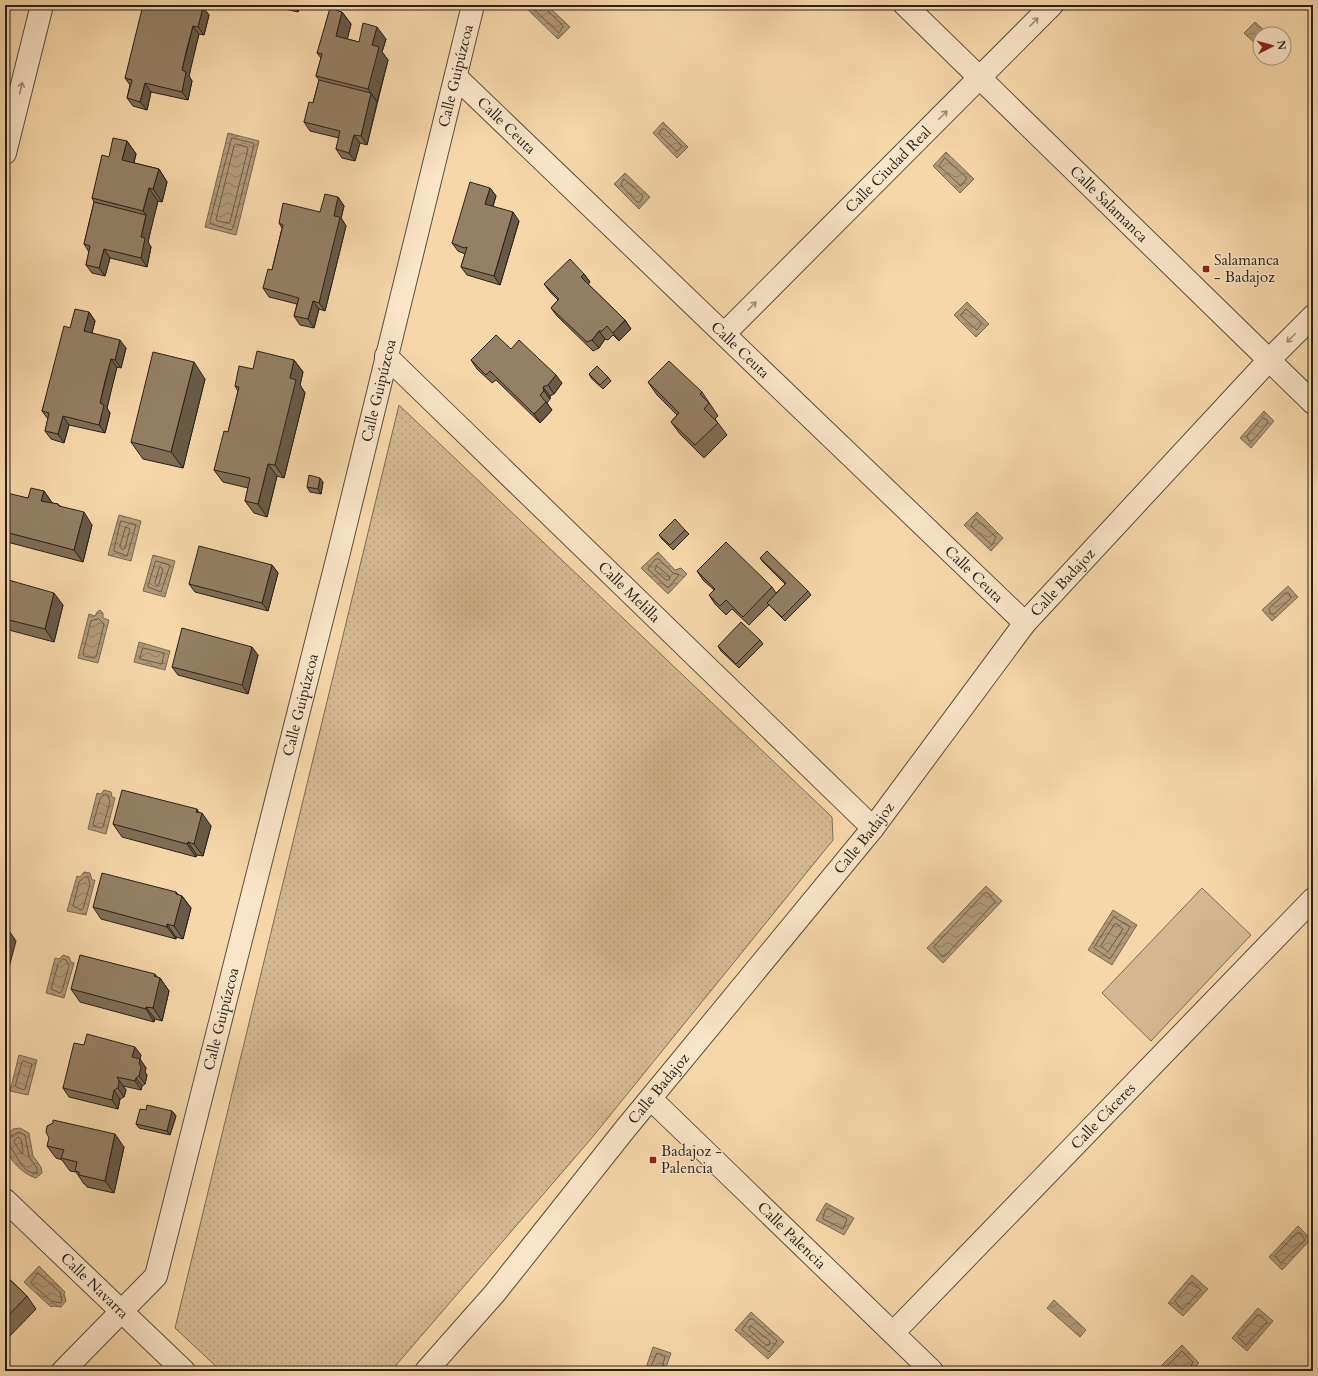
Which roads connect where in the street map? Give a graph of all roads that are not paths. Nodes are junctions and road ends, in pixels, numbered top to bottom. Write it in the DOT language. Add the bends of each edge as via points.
graph roads {
  1 [pos="42,5"];
  2 [pos="473,5"];
  3 [pos="905,5"];
  4 [pos="1052,5"];
  5 [pos="456,77"];
  6 [pos="979,78"];
  7 [pos="5,153"];
  8 [pos="1313,316"];
  9 [pos="724,333"];
  10 [pos="386,356"];
  11 [pos="1269,360"];
  12 [pos="1313,403"];
  13 [pos="1025,623"];
  14 [pos="873,828"];
  15 [pos="1313,899"];
  16 [pos="651,1099"];
  17 [pos="5,1200"];
  18 [pos="120,1312"];
  19 [pos="893,1333"];
  20 [pos="63,1371"];
  21 [pos="184,1371"];
  22 [pos="426,1371"];
  23 [pos="932,1371"];
  7 -- 1 [label="street, one-way"];
  2 -- 5 [label="street, Calle Guipúzcoa"];
  3 -- 6 [label="street, Calle Salamanca"];
  6 -- 4 [label="street, Calle Ciudad Real, one-way"];
  5 -- 9 [label="street, Calle Ceuta"];
  5 -- 10 [label="street, Calle Guipúzcoa"];
  9 -- 6 [label="street, Calle Ciudad Real, one-way"];
  6 -- 11 [label="street, Calle Salamanca"];
  8 -- 11 [label="street, Calle Badajoz, one-way"];
  9 -- 13 [label="street, Calle Ceuta"];
  10 -- 14 [label="street, Calle Melilla"];
  10 -- 18 [label="street, Calle Guipúzcoa" via="156,1276"];
  11 -- 12 [label="street, Calle Salamanca"];
  11 -- 13 [label="street, Calle Badajoz"];
  13 -- 14 [label="street, Calle Badajoz"];
  14 -- 16 [label="street, Calle Badajoz"];
  15 -- 19 [label="street, Calle Cáceres"];
  16 -- 19 [label="street, Calle Palencia"];
  16 -- 22 [label="street, Calle Badajoz" via="495,1293"];
  17 -- 18 [label="street, Calle Navarra"];
  18 -- 20 [label="street, Calle Guipúzcoa"];
  18 -- 21 [label="street, Calle Navarra"];
  19 -- 23 [label="street, Calle Palencia"];
}
